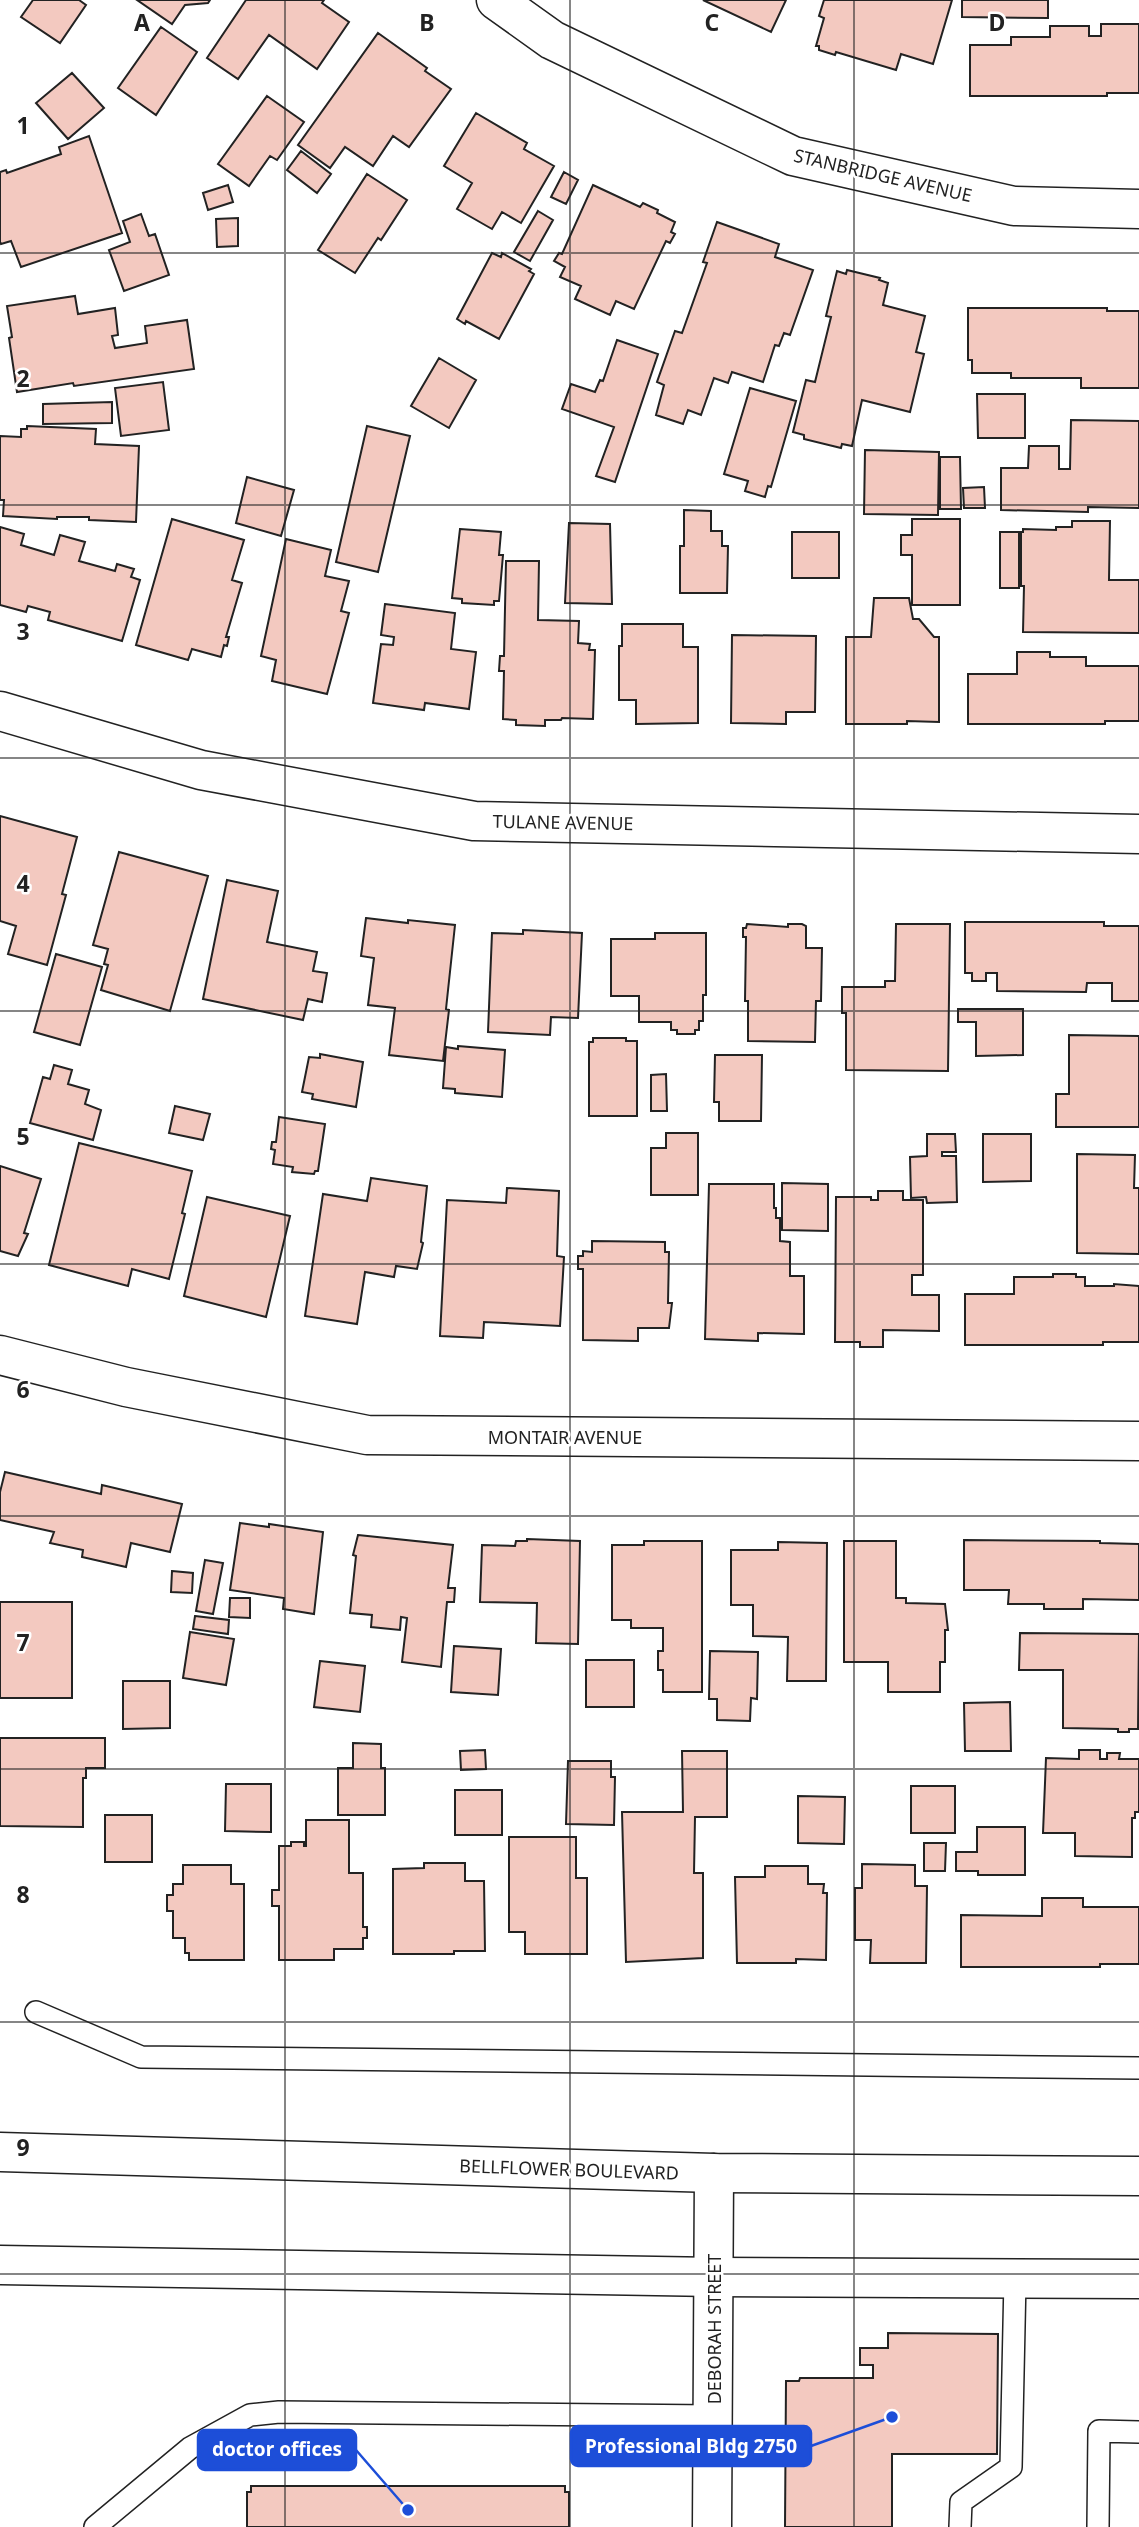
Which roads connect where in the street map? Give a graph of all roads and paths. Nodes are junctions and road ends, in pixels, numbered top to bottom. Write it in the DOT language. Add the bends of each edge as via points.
graph roads {
  1 [pos="496,0"];
  2 [pos="1139,209"];
  3 [pos="0,711"];
  4 [pos="1139,834"];
  5 [pos="0,1355"];
  6 [pos="1139,1441"];
  7 [pos="36,2012"];
  8 [pos="1139,2068"];
  9 [pos="0,2152"];
  10 [pos="714,2173"];
  11 [pos="1139,2176"];
  12 [pos="0,2265"];
  13 [pos="715,2277"];
  14 [pos="1139,2279"];
  15 [pos="1015,2280"];
  16 [pos="713,2416"];
  17 [pos="1139,2432"];
  18 [pos="95,2527"];
  19 [pos="712,2527"];
  20 [pos="960,2527"];
  21 [pos="1098,2527"];
  1 -- 2 [label="street, STANBRIDGE AVENUE" via="552,40 793,156 1014,206"];
  3 -- 4 [label="street, TULANE AVENUE" via="201,770 474,821"];
  5 -- 6 [label="street, MONTAIR AVENUE" via="127,1387 367,1435"];
  7 -- 8 [label="lane" via="141,2057"];
  9 -- 10 [label="street, BELLFLOWER BOULEVARD"];
  10 -- 11 [label="street, BELLFLOWER BOULEVARD"];
  10 -- 13 [label="street, DEBORAH STREET"];
  12 -- 13 [label="street"];
  13 -- 15 [label="street"];
  13 -- 16 [label="street, DEBORAH STREET"];
  14 -- 15 [label="street"];
  15 -- 20 [label="lane" via="1011,2468 961,2502"];
  16 -- 18 [label="lane" via="250,2415 190,2448"];
  16 -- 19 [label="street, DEBORAH STREET"];
  17 -- 21 [label="lane" via="1099,2431"];
}
